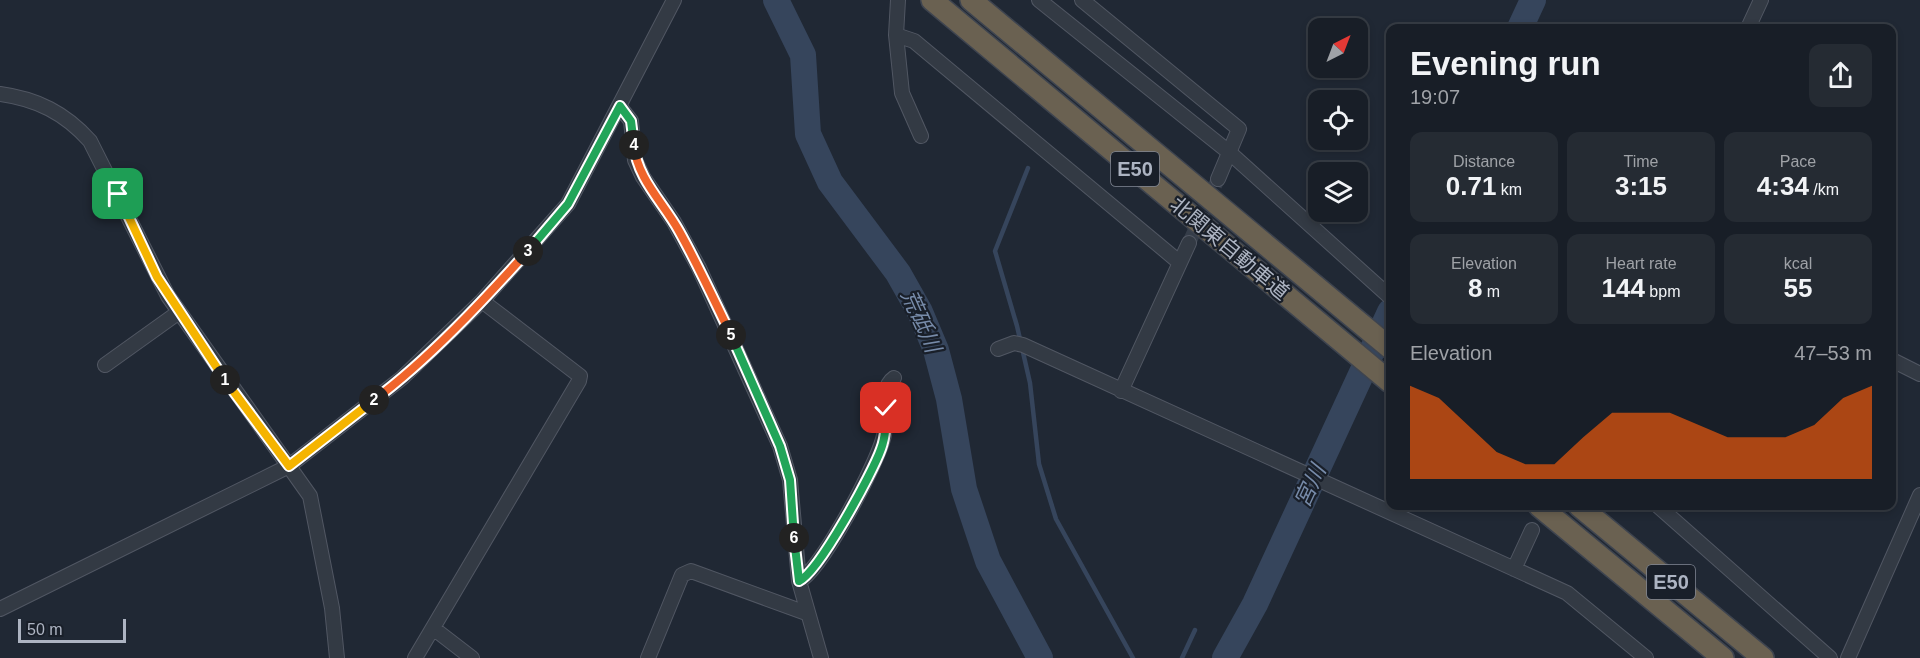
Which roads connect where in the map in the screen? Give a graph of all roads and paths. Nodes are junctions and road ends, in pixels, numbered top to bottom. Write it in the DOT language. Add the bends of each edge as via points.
graph roads {
  1 [pos="674,0"];
  2 [pos="898,0"];
  3 [pos="932,0"];
  4 [pos="971,0"];
  5 [pos="1039,0"];
  6 [pos="1082,0"];
  7 [pos="1761,0"];
  8 [pos="1750,24"];
  9 [pos="896,35"];
  10 [pos="0,94"];
  11 [pos="620,106"];
  12 [pos="921,136"];
  13 [pos="1230,153"];
  14 [pos="1218,179"];
  15 [pos="1189,243"];
  16 [pos="1179,262"];
  17 [pos="1386,294"];
  18 [pos="482,301"];
  19 [pos="178,312"];
  20 [pos="1386,345"];
  21 [pos="998,349"];
  22 [pos="1896,362"];
  23 [pos="105,365"];
  24 [pos="1920,374"];
  25 [pos="894,378"];
  26 [pos="1386,379"];
  27 [pos="1121,391"];
  28 [pos="289,466"];
  29 [pos="1920,495"];
  30 [pos="1544,510"];
  31 [pos="1585,510"];
  32 [pos="1663,510"];
  33 [pos="1532,530"];
  34 [pos="1514,569"];
  35 [pos="799,581"];
  36 [pos="0,609"];
  37 [pos="806,612"];
  38 [pos="433,628"];
  39 [pos="338,658"];
  40 [pos="415,658"];
  41 [pos="472,658"];
  42 [pos="648,658"];
  43 [pos="821,658"];
  44 [pos="1646,658"];
  45 [pos="1723,658"];
  46 [pos="1763,658"];
  47 [pos="1830,658"];
  48 [pos="1848,658"];
  1 -- 11 [label="street"];
  2 -- 9 [label="street"];
  3 -- 26 [label="highway, 北関東自動車道 / E50"];
  4 -- 20 [label="highway, 北関東自動車道 / E50"];
  5 -- 13 [label="street"];
  6 -- 13 [label="street" via="1239,129"];
  7 -- 8 [label="street"];
  9 -- 12 [label="street" via="902,93"];
  9 -- 16 [label="street" via="914,41"];
  10 -- 19 [label="street" via="44,104 90,141"];
  11 -- 18 [label="street" via="568,204"];
  11 -- 35 [label="street" via="631,121 635,160 699,268 780,446 790,480"];
  13 -- 14 [label="street"];
  13 -- 17 [label="street"];
  15 -- 16 [label="street"];
  16 -- 27 [label="street"];
  18 -- 28 [label="street" via="402,378"];
  18 -- 38 [label="street" via="580,376"];
  19 -- 23 [label="street"];
  19 -- 28 [label="street"];
  21 -- 27 [label="street" via="1019,343"];
  22 -- 24 [label="street"];
  25 -- 35 [label="street" via="887,385 885,431 873,468 824,553"];
  27 -- 34 [label="street"];
  28 -- 36 [label="street"];
  28 -- 39 [label="street" via="304,485 313,506"];
  29 -- 48 [label="street"];
  30 -- 45 [label="highway, E50"];
  31 -- 46 [label="highway, E50"];
  32 -- 47 [label="street"];
  33 -- 34 [label="street"];
  34 -- 44 [label="street" via="1576,600"];
  35 -- 37 [label="street"];
  37 -- 42 [label="street" via="691,571 682,574"];
  37 -- 43 [label="street"];
  38 -- 40 [label="street"];
  38 -- 41 [label="street"];
}
